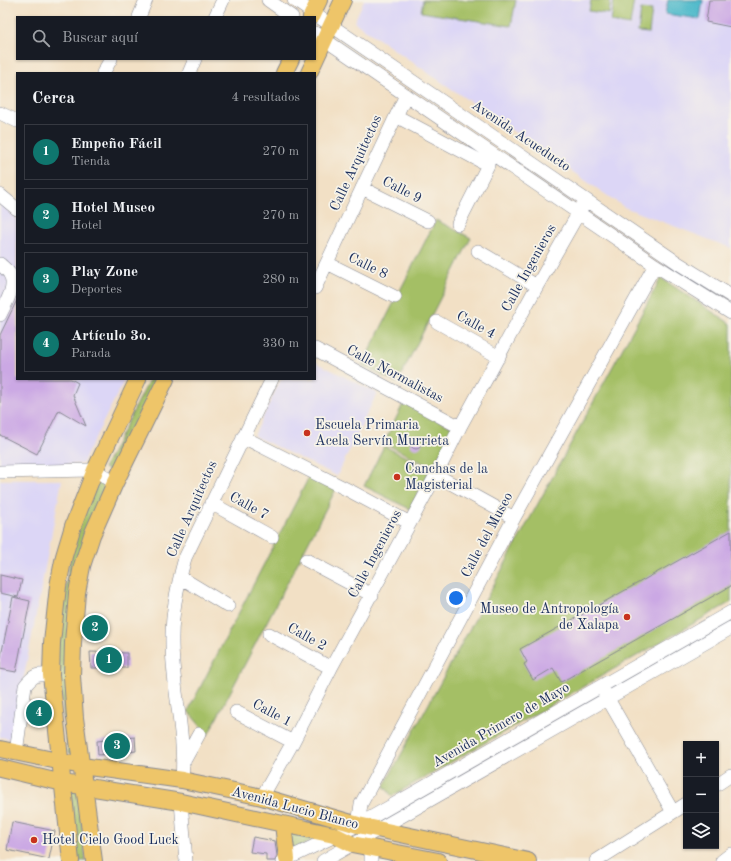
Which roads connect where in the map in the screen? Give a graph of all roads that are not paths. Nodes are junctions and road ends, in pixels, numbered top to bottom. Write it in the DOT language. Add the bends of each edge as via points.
graph roads {
  1 [pos="146,0"];
  2 [pos="223,0"];
  3 [pos="268,0"];
  4 [pos="294,0"];
  5 [pos="343,0"];
  6 [pos="315,10"];
  7 [pos="139,16"];
  8 [pos="215,16"];
  9 [pos="291,16"];
  10 [pos="324,33"];
  11 [pos="316,54"];
  12 [pos="110,60"];
  13 [pos="194,60"];
  14 [pos="290,60"];
  15 [pos="314,60"];
  16 [pos="104,72"];
  17 [pos="188,72"];
  18 [pos="284,72"];
  19 [pos="309,72"];
  20 [pos="406,95"];
  21 [pos="0,113"];
  22 [pos="396,116"];
  23 [pos="16,121"];
  24 [pos="362,188"];
  25 [pos="0,195"];
  26 [pos="586,200"];
  27 [pos="16,208"];
  28 [pos="578,212"];
  29 [pos="428,221"];
  30 [pos="458,224"];
  31 [pos="478,251"];
  32 [pos="327,263"];
  33 [pos="678,263"];
  34 [pos="0,264"];
  35 [pos="655,265"];
  36 [pos="670,274"];
  37 [pos="316,286"];
  38 [pos="537,286"];
  39 [pos="731,296"];
  40 [pos="395,297"];
  41 [pos="731,313"];
  42 [pos="0,316"];
  43 [pos="437,322"];
  44 [pos="316,349"];
  45 [pos="500,357"];
  46 [pos="138,380"];
  47 [pos="166,380"];
  48 [pos="272,380"];
  49 [pos="460,427"];
  50 [pos="243,437"];
  51 [pos="95,470"];
  52 [pos="0,472"];
  53 [pos="436,475"];
  54 [pos="115,483"];
  55 [pos="211,503"];
  56 [pos="514,518"];
  57 [pos="410,523"];
  58 [pos="272,537"];
  59 [pos="306,560"];
  60 [pos="180,577"];
  61 [pos="372,595"];
  62 [pos="228,606"];
  63 [pos="731,612"];
  64 [pos="731,628"];
  65 [pos="268,634"];
  66 [pos="331,668"];
  67 [pos="51,675"];
  68 [pos="600,686"];
  69 [pos="608,698"];
  70 [pos="236,712"];
  71 [pos="199,734"];
  72 [pos="293,742"];
  73 [pos="0,749"];
  74 [pos="16,753"];
  75 [pos="184,761"];
  76 [pos="60,762"];
  77 [pos="82,766"];
  78 [pos="0,768"];
  79 [pos="731,776"];
  80 [pos="182,780"];
  81 [pos="63,783"];
  82 [pos="719,783"];
  83 [pos="84,787"];
  84 [pos="262,797"];
  85 [pos="181,802"];
  86 [pos="683,806"];
  87 [pos="673,812"];
  88 [pos="284,824"];
  89 [pos="358,825"];
  90 [pos="377,829"];
  91 [pos="334,835"];
  92 [pos="352,844"];
  93 [pos="371,854"];
  94 [pos="731,854"];
  95 [pos="330,859"];
  96 [pos="285,860"];
  97 [pos="71,861"];
  98 [pos="94,861"];
  99 [pos="186,861"];
  100 [pos="438,861"];
  101 [pos="528,861"];
  102 [pos="596,861"];
  103 [pos="722,861"];
  1 -- 7 [label="street"];
  2 -- 8 [label="street"];
  3 -- 9 [label="street"];
  4 -- 6 [label="street, Avenida Acueducto"];
  5 -- 10 [label="main road"];
  6 -- 10 [label="street, Avenida Acueducto"];
  10 -- 11 [label="main road"];
  10 -- 20 [label="street, Avenida Acueducto"];
  10 -- 26 [label="street, Avenida Acueducto"];
  12 -- 16 [label="street"];
  13 -- 17 [label="street"];
  14 -- 18 [label="main road"];
  15 -- 19 [label="main road"];
  20 -- 22 [label="street, Calle Arquitectos"];
  20 -- 28 [label="street, Avenida Acueducto"];
  21 -- 23 [label="street"];
  22 -- 24 [label="street, Calle Arquitectos"];
  22 -- 30 [label="street" via="488,165"];
  24 -- 29 [label="street, Calle 9"];
  24 -- 32 [label="street, Calle Arquitectos"];
  25 -- 27 [label="street"];
  26 -- 28 [label="street, Calle Ingenieros"];
  26 -- 33 [label="street, Avenida Acueducto"];
  28 -- 35 [label="street, Avenida Acueducto"];
  28 -- 38 [label="street, Calle Ingenieros"];
  31 -- 38 [label="street"];
  32 -- 37 [label="street, Calle Arquitectos"];
  32 -- 40 [label="street, Calle 8"];
  33 -- 36 [label="street"];
  33 -- 39 [label="street, Avenida Acueducto"];
  34 -- 42 [label="street" via="10,274 12,282"];
  35 -- 36 [label="street, Avenida Acueducto"];
  35 -- 56 [label="street, Calle del Museo"];
  36 -- 41 [label="street, Avenida Acueducto"];
  38 -- 45 [label="street, Calle Ingenieros"];
  43 -- 45 [label="street, Calle 4"];
  44 -- 49 [label="street, Calle Normalistas"];
  45 -- 49 [label="street, Calle Ingenieros"];
  46 -- 51 [label="main road"];
  47 -- 54 [label="main road"];
  48 -- 50 [label="street, Calle Arquitectos"];
  49 -- 53 [label="street, Calle Ingenieros"];
  50 -- 55 [label="street, Calle Arquitectos"];
  50 -- 57 [label="street"];
  51 -- 52 [label="street"];
  51 -- 54 [label="street"];
  51 -- 67 [label="main road" via="64,556 58,586"];
  53 -- 56 [label="street"];
  53 -- 57 [label="street, Calle Ingenieros"];
  54 -- 77 [label="main road" via="92,535 77,593 72,676"];
  55 -- 58 [label="street, Calle 7"];
  55 -- 60 [label="street, Calle Arquitectos" via="185,558"];
  56 -- 89 [label="street, Calle del Museo" via="361,804"];
  57 -- 61 [label="street, Calle Ingenieros"];
  59 -- 61 [label="street"];
  60 -- 62 [label="street"];
  60 -- 75 [label="street, Calle Arquitectos" via="172,636"];
  61 -- 66 [label="street, Calle Ingenieros"];
  63 -- 68 [label="street, Avenida Primero de Mayo"];
  64 -- 69 [label="street, Avenida Primero de Mayo"];
  65 -- 66 [label="street, Calle 2"];
  66 -- 72 [label="street, Calle Ingenieros"];
  67 -- 74 [label="street" via="39,674 31,677 25,686"];
  67 -- 76 [label="main road"];
  68 -- 69 [label="street"];
  68 -- 89 [label="street, Avenida Primero de Mayo"];
  69 -- 87 [label="street"];
  69 -- 90 [label="street, Avenida Primero de Mayo"];
  70 -- 72 [label="street, Calle 1"];
  71 -- 75 [label="street"];
  72 -- 84 [label="street, Calle Ingenieros"];
  73 -- 74 [label="main road, Avenida Lucio Blanco"];
  74 -- 76 [label="main road, Avenida Lucio Blanco"];
  75 -- 80 [label="street, Calle Arquitectos"];
  76 -- 77 [label="main road, Avenida Lucio Blanco"];
  76 -- 81 [label="main road"];
  77 -- 80 [label="main road, Avenida Lucio Blanco"];
  77 -- 83 [label="main road"];
  78 -- 81 [label="main road, Avenida Lucio Blanco"];
  79 -- 82 [label="street"];
  80 -- 84 [label="main road, Avenida Lucio Blanco"];
  81 -- 83 [label="main road, Avenida Lucio Blanco"];
  81 -- 97 [label="main road"];
  83 -- 85 [label="main road, Avenida Lucio Blanco"];
  83 -- 98 [label="main road"];
  84 -- 89 [label="main road, Avenida Lucio Blanco"];
  85 -- 88 [label="main road, Avenida Lucio Blanco"];
  85 -- 99 [label="street"];
  86 -- 87 [label="street"];
  87 -- 102 [label="street"];
  88 -- 91 [label="main road, Avenida Lucio Blanco"];
  88 -- 96 [label="main road"];
  89 -- 90 [label="main road, Avenida Lucio Blanco"];
  89 -- 91 [label="street, Avenida Primero de Mayo"];
  90 -- 92 [label="street, Avenida Primero de Mayo"];
  90 -- 101 [label="main road, Avenida Lucio Blanco"];
  91 -- 92 [label="main road, Avenida Lucio Blanco"];
  91 -- 96 [label="street, Avenida Primero de Mayo"];
  92 -- 93 [label="main road, Avenida Lucio Blanco"];
  92 -- 95 [label="street, Avenida Primero de Mayo"];
  93 -- 100 [label="main road, Avenida Lucio Blanco"];
  94 -- 103 [label="street"];
}
